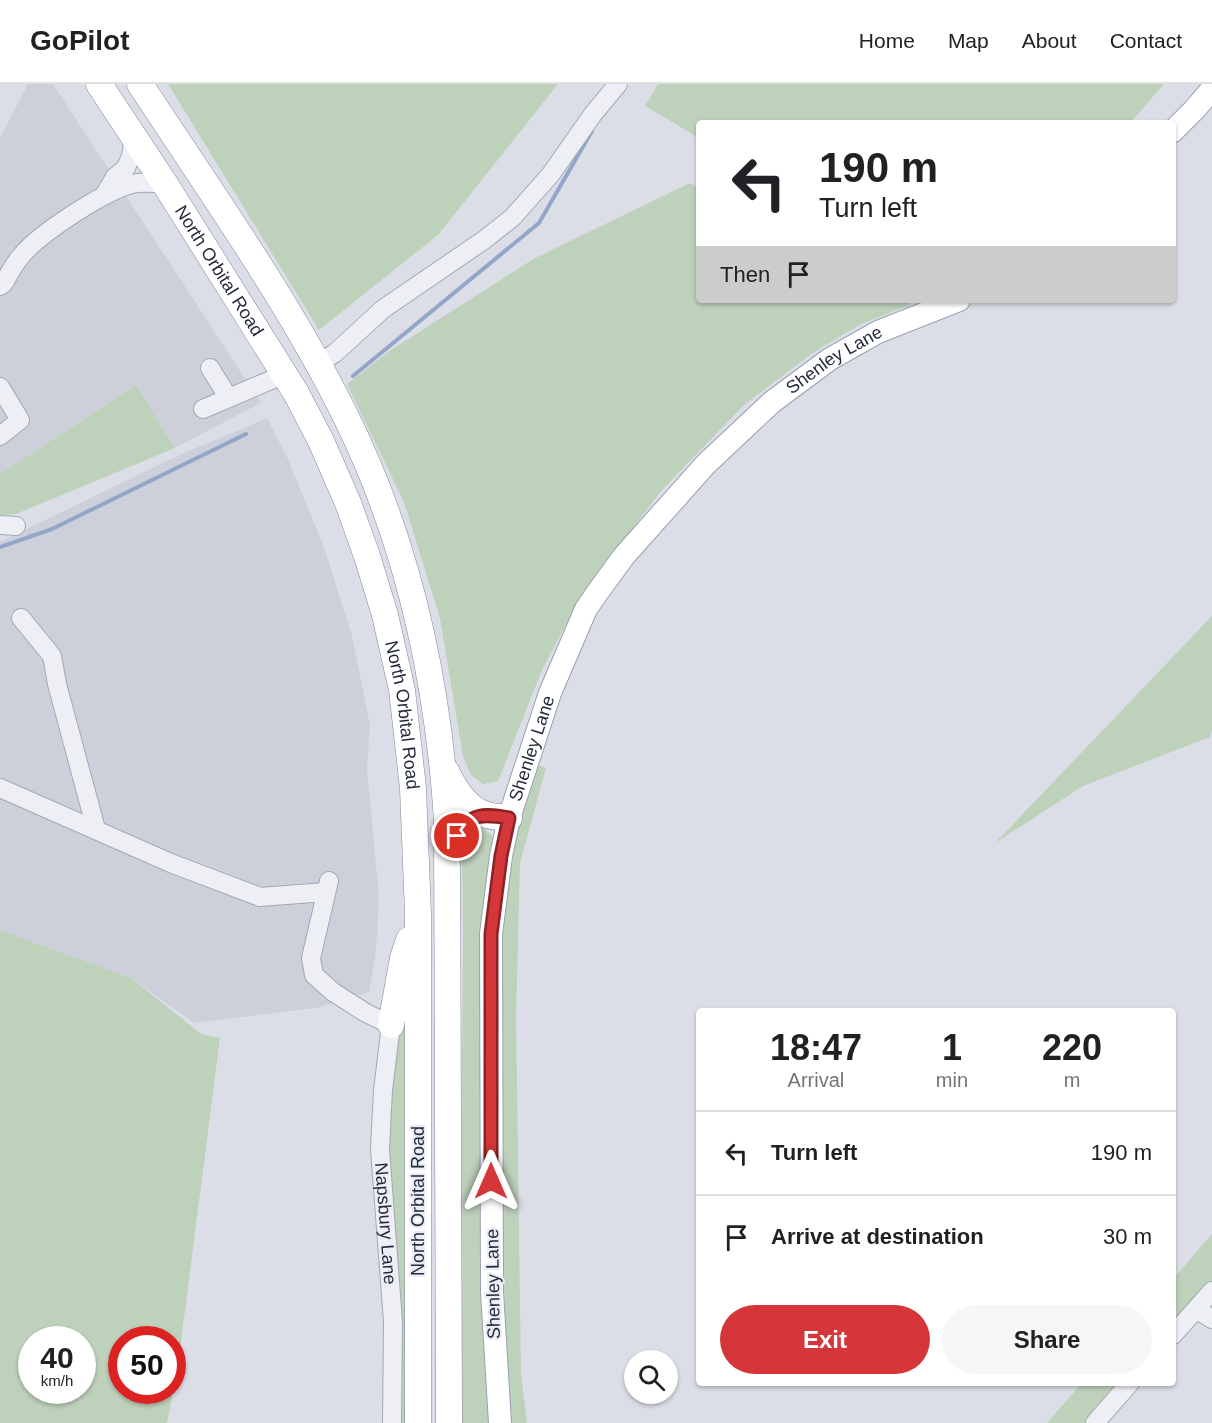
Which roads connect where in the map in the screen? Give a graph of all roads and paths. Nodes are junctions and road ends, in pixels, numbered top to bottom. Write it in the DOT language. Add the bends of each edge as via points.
graph roads {
  1 [pos="99,84"];
  2 [pos="140,84"];
  3 [pos="618,84"];
  4 [pos="1212,89"];
  5 [pos="1176,128"];
  6 [pos="134,137"];
  7 [pos="165,184"];
  8 [pos="105,194"];
  9 [pos="0,286"];
  10 [pos="953,303"];
  11 [pos="318,364"];
  12 [pos="210,368"];
  13 [pos="285,374"];
  14 [pos="0,387"];
  15 [pos="228,397"];
  16 [pos="203,409"];
  17 [pos="0,436"];
  18 [pos="21,618"];
  19 [pos="443,765"];
  20 [pos="0,788"];
  21 [pos="496,816"];
  22 [pos="96,829"];
  23 [pos="448,869"];
  24 [pos="418,914"];
  25 [pos="391,1025"];
  26 [pos="1212,1291"];
  27 [pos="1196,1309"];
  28 [pos="1212,1319"];
  29 [pos="1178,1329"];
  30 [pos="1127,1386"];
  31 [pos="392,1423"];
  32 [pos="418,1423"];
  33 [pos="449,1423"];
  34 [pos="500,1423"];
  35 [pos="1095,1423"];
  1 -- 6 [label="highway, North Orbital Road"];
  2 -- 11 [label="highway, North Orbital Road"];
  3 -- 11 [label="street" via="551,174 513,217 383,309"];
  4 -- 5 [label="main road"];
  6 -- 7 [label="highway, North Orbital Road"];
  6 -- 8 [label="street" via="126,168"];
  7 -- 8 [label="street" via="135,183"];
  7 -- 13 [label="highway, North Orbital Road"];
  8 -- 9 [label="street" via="41,237 21,256"];
  10 -- 21 [label="main road, Shenley Lane" via="878,332 830,359 772,402 706,464 624,556 586,609"];
  11 -- 19 [label="highway, North Orbital Road" via="362,450 405,568 423,636"];
  12 -- 15 [label="street"];
  13 -- 15 [label="street"];
  13 -- 24 [label="highway, North Orbital Road" via="348,503 385,615 402,690 414,789"];
  14 -- 17 [label="street" via="20,420"];
  15 -- 16 [label="street"];
  18 -- 22 [label="street" via="52,656"];
  19 -- 21 [label="highway" via="457,792"];
  19 -- 23 [label="highway, North Orbital Road"];
  20 -- 22 [label="street"];
  21 -- 23 [label="highway" via="462,827"];
  21 -- 34 [label="main road, Shenley Lane" via="501,856 490,983 492,1292"];
  22 -- 25 [label="street" via="260,897 327,886 311,958 314,975 333,992"];
  23 -- 33 [label="highway, North Orbital Road"];
  24 -- 25 [label="highway" via="403,958"];
  24 -- 32 [label="highway, North Orbital Road"];
  25 -- 31 [label="street, Napsbury Lane" via="380,1149 393,1322"];
  26 -- 27 [label="street"];
  27 -- 28 [label="street"];
  27 -- 29 [label="street"];
  30 -- 35 [label="street"];
}
